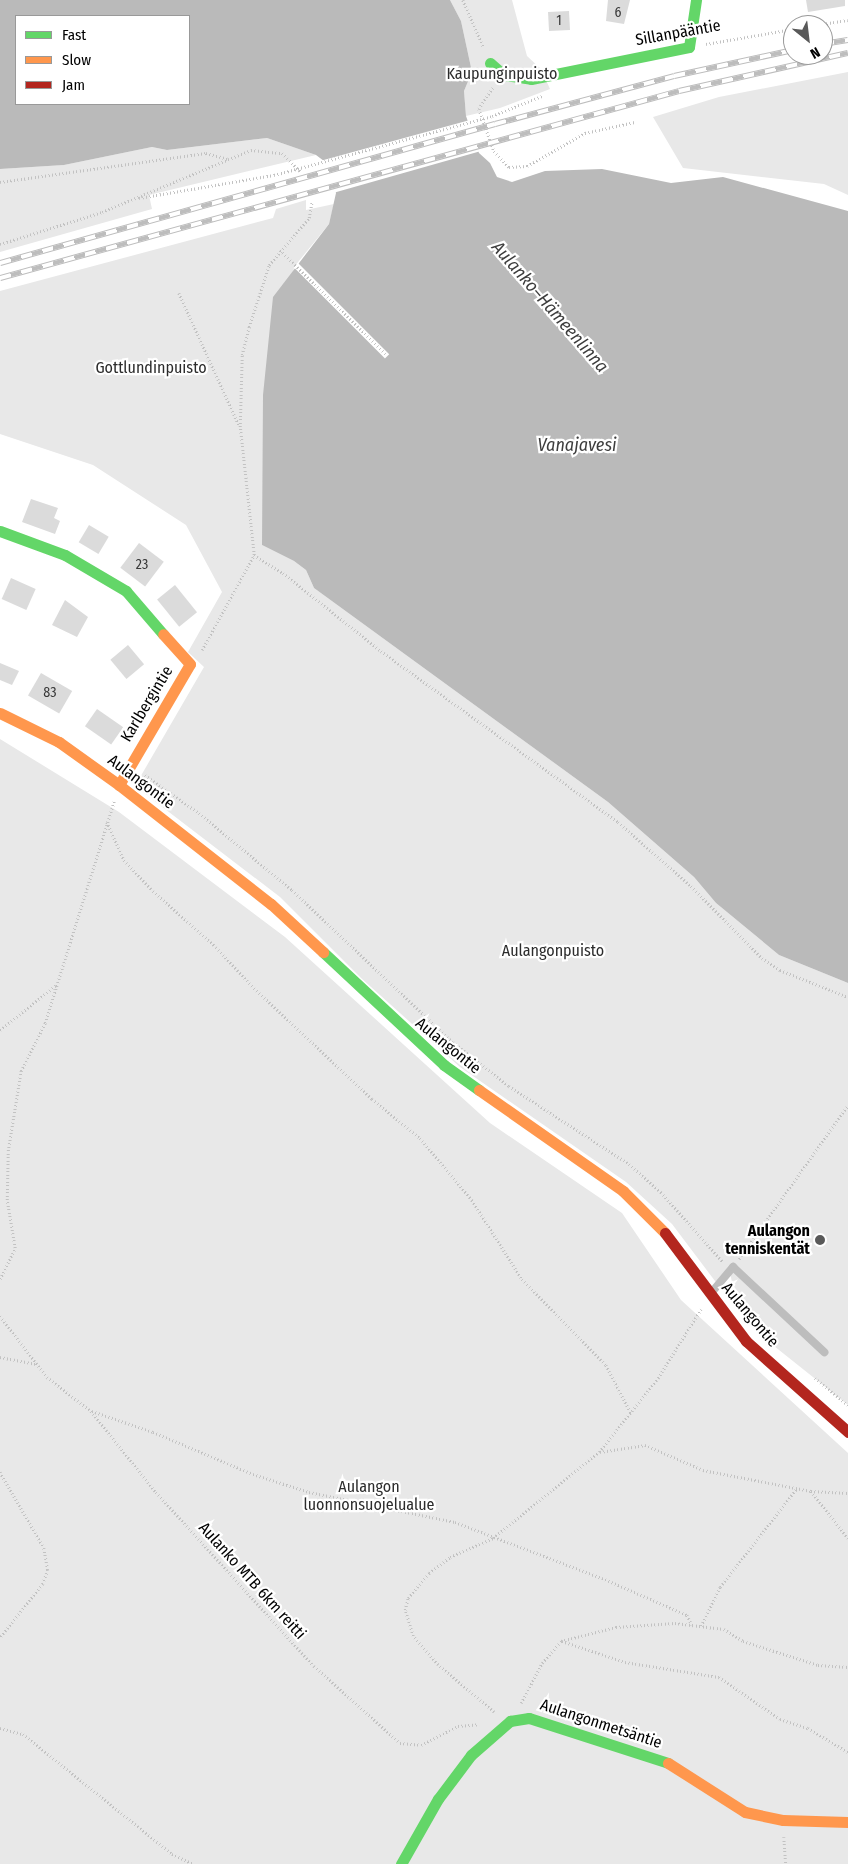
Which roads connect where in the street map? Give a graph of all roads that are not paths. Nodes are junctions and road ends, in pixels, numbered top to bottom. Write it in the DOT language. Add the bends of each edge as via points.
graph roads {
  1 [pos="696,0"];
  2 [pos="490,63"];
  3 [pos="0,530"];
  4 [pos="0,713"];
  5 [pos="119,785"];
  6 [pos="711,1294"];
  7 [pos="824,1352"];
  8 [pos="848,1432"];
  9 [pos="848,1822"];
  10 [pos="402,1864"];
  1 -- 2 [label="street, Sillanpääntie" via="689,47 531,79 504,75"];
  3 -- 5 [label="street, Karlbergintie" via="65,555 126,591 190,664"];
  4 -- 5 [label="street, Aulangontie" via="59,742"];
  5 -- 6 [label="street, Aulangontie" via="272,904 444,1065 623,1191 665,1232"];
  6 -- 7 [label="lane" via="732,1269"];
  6 -- 8 [label="street, Aulangontie" via="746,1340"];
  9 -- 10 [label="street, Aulangonmetsäntie" via="783,1820 746,1812 684,1771 654,1756 548,1721 529,1718 510,1721 478,1748 449,1784"];
}
